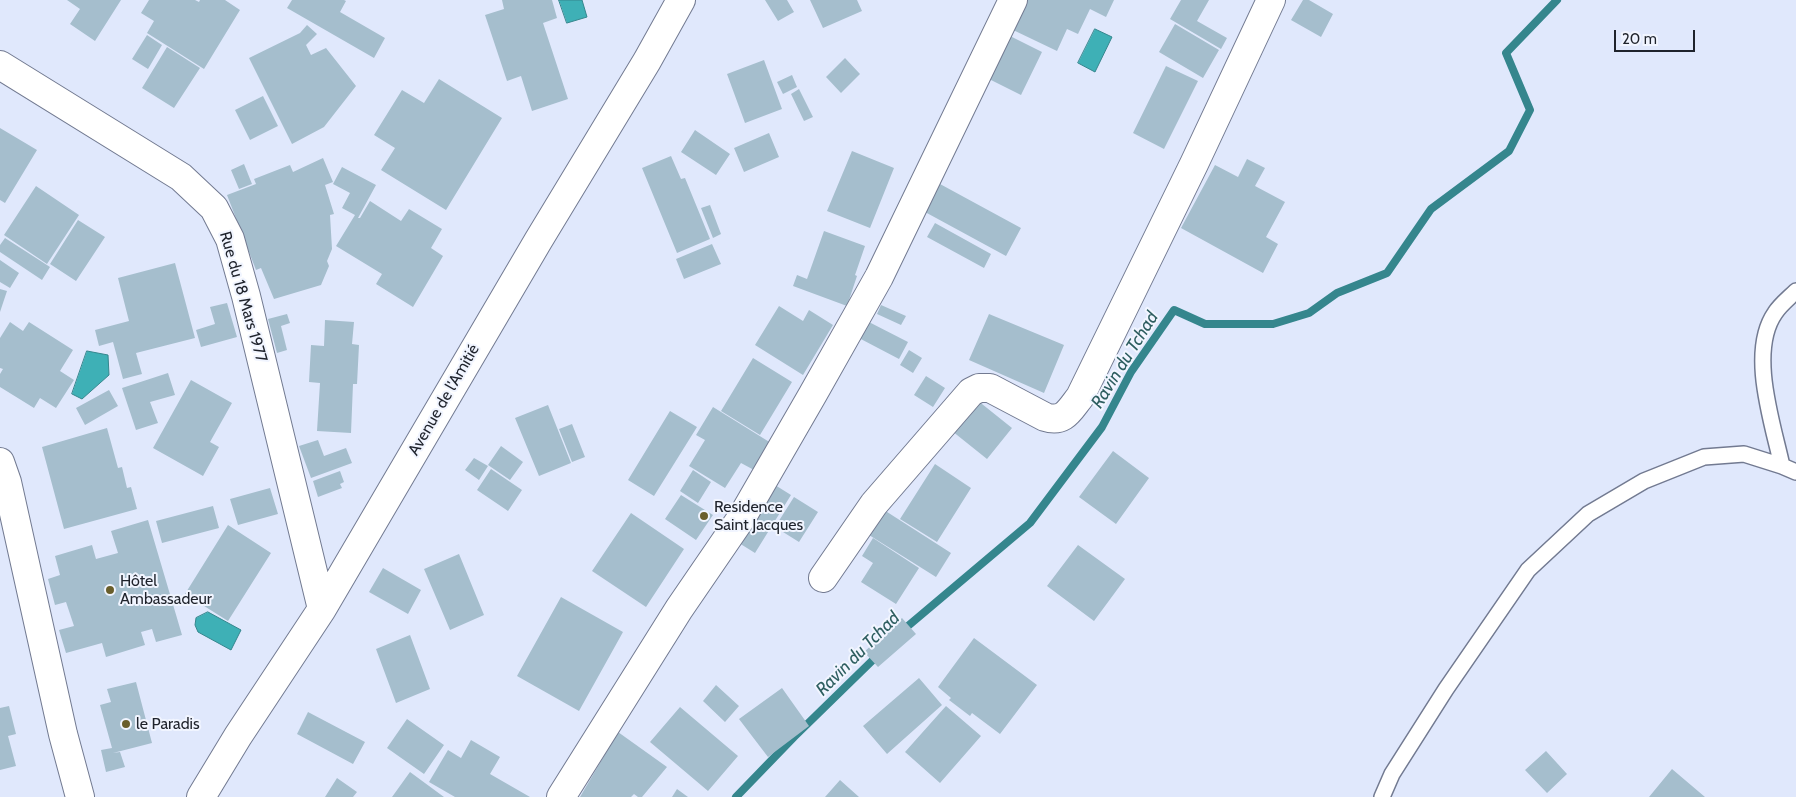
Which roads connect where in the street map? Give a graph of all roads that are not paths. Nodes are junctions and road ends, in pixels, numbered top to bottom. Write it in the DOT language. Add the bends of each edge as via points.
graph roads {
  1 [pos="682,0"];
  2 [pos="1013,0"];
  3 [pos="1271,0"];
  4 [pos="0,65"];
  5 [pos="1796,291"];
  6 [pos="0,462"];
  7 [pos="1789,469"];
  8 [pos="823,578"];
  9 [pos="322,609"];
  10 [pos="80,797"];
  11 [pos="201,797"];
  12 [pos="561,797"];
  13 [pos="1382,797"];
  1 -- 9 [label="street, Avenue de l'Amitié"];
  2 -- 12 [label="street" via="879,277 813,394 742,517 679,609"];
  3 -- 8 [label="street" via="1080,397 1063,417 1054,420 990,388 971,392 874,504"];
  4 -- 9 [label="street, Rue du 18 Mars 1977" via="181,177 214,208 230,240 246,296"];
  5 -- 7 [label="lane" via="1774,314 1764,336 1762,373"];
  6 -- 10 [label="street"];
  7 -- 13 [label="lane" via="1744,454 1704,457 1644,481 1588,514 1528,570 1446,689 1392,774"];
  9 -- 11 [label="street, Avenue de l'Amitié"];
}
